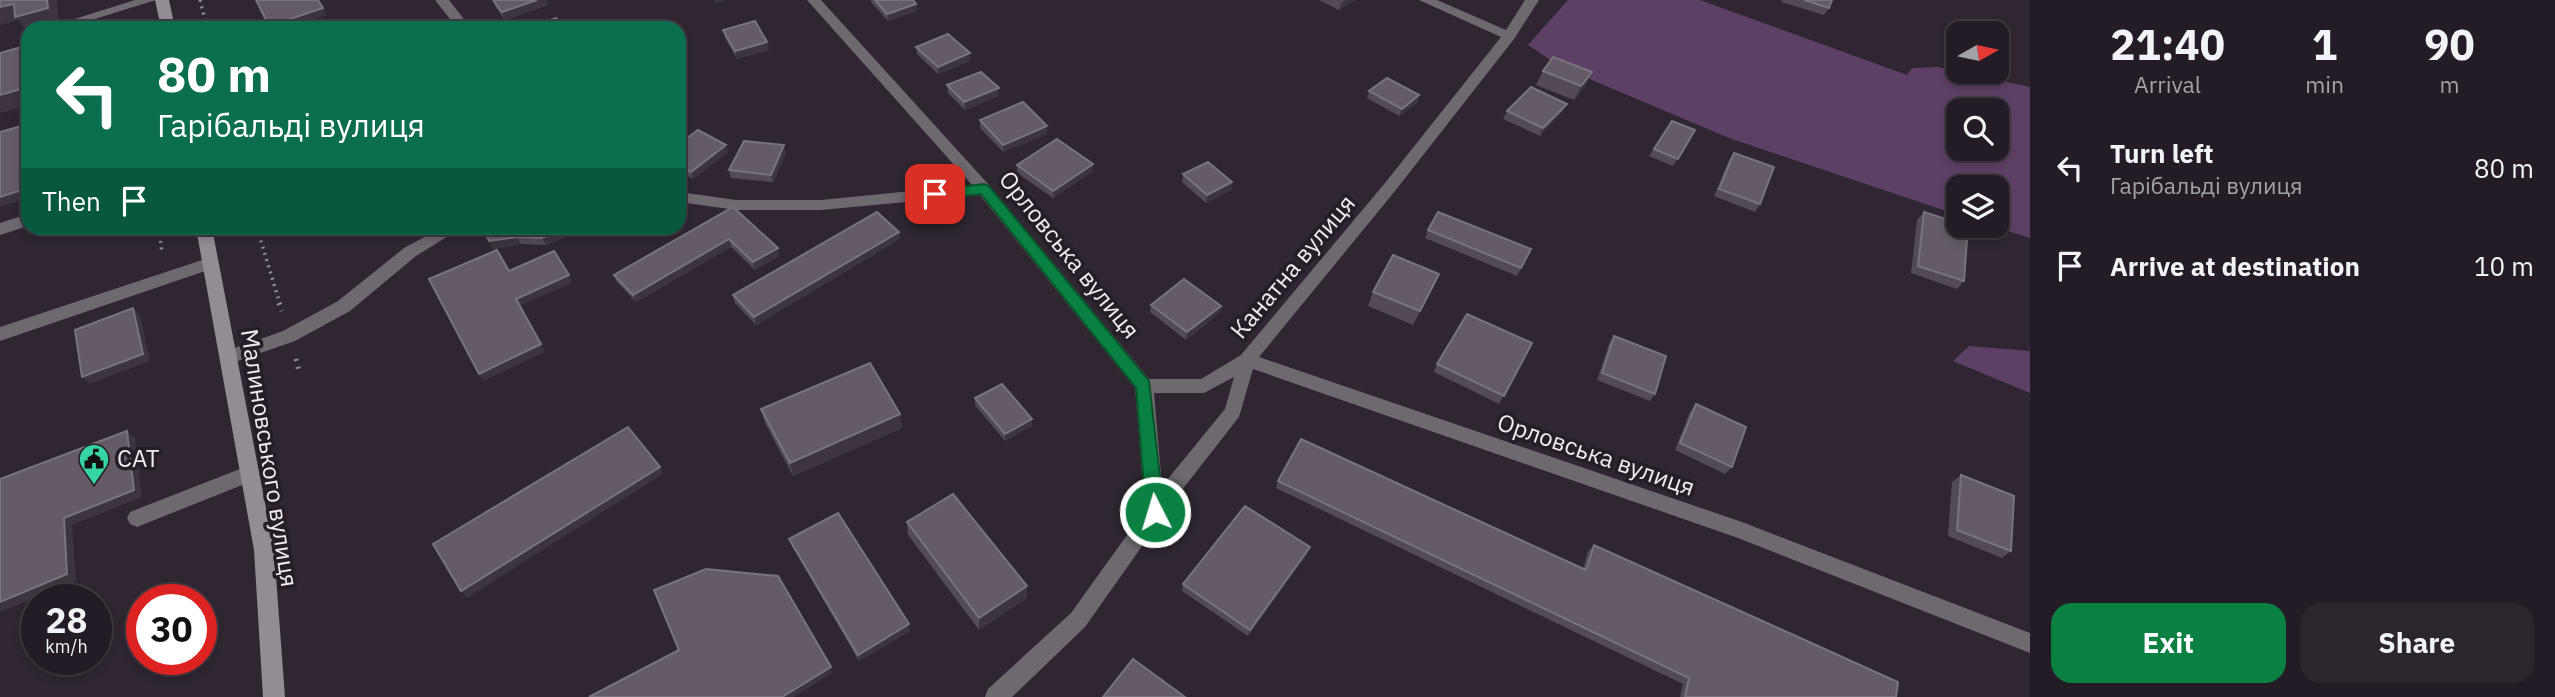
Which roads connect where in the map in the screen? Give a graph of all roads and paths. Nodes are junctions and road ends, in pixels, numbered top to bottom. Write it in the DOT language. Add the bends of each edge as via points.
graph roads {
  1 [pos="149,0"];
  2 [pos="162,0"];
  3 [pos="200,0"];
  4 [pos="442,0"];
  5 [pos="814,0"];
  6 [pos="1426,0"];
  7 [pos="1532,0"];
  8 [pos="76,21"];
  9 [pos="166,21"];
  10 [pos="205,21"];
  11 [pos="458,21"];
  12 [pos="1509,36"];
  13 [pos="984,189"];
  14 [pos="686,198"];
  15 [pos="21,222"];
  16 [pos="0,229"];
  17 [pos="205,235"];
  18 [pos="259,235"];
  19 [pos="440,235"];
  20 [pos="211,263"];
  21 [pos="0,334"];
  22 [pos="289,336"];
  23 [pos="229,357"];
  24 [pos="1247,360"];
  25 [pos="299,370"];
  26 [pos="1144,386"];
  27 [pos="250,473"];
  28 [pos="1155,512"];
  29 [pos="137,518"];
  30 [pos="2030,643"];
  31 [pos="274,697"];
  32 [pos="996,697"];
  1 -- 8 [label="street"];
  2 -- 9 [label="main road"];
  3 -- 10 [label="path"];
  4 -- 11 [label="street"];
  5 -- 13 [label="street, Орловська вулиця"];
  6 -- 12 [label="street"];
  7 -- 12 [label="street, Канатна вулиця"];
  12 -- 24 [label="street, Канатна вулиця"];
  13 -- 14 [label="street" via="821,205 736,205"];
  13 -- 26 [label="street, Орловська вулиця"];
  15 -- 16 [label="street"];
  17 -- 20 [label="main road, Малиновського вулиця"];
  18 -- 22 [label="path"];
  19 -- 22 [label="street" via="410,252 344,306"];
  20 -- 21 [label="street"];
  20 -- 23 [label="main road, Малиновського вулиця"];
  22 -- 23 [label="street"];
  22 -- 25 [label="path"];
  23 -- 27 [label="main road, Малиновського вулиця"];
  24 -- 26 [label="street" via="1205,386"];
  24 -- 28 [label="street, Канатна вулиця" via="1233,412"];
  24 -- 30 [label="street, Орловська вулиця" via="1742,531"];
  26 -- 28 [label="street"];
  27 -- 29 [label="street"];
  27 -- 31 [label="main road, Малиновського вулиця" via="264,550"];
  28 -- 32 [label="street, Канатна вулиця" via="1078,620"];
}
